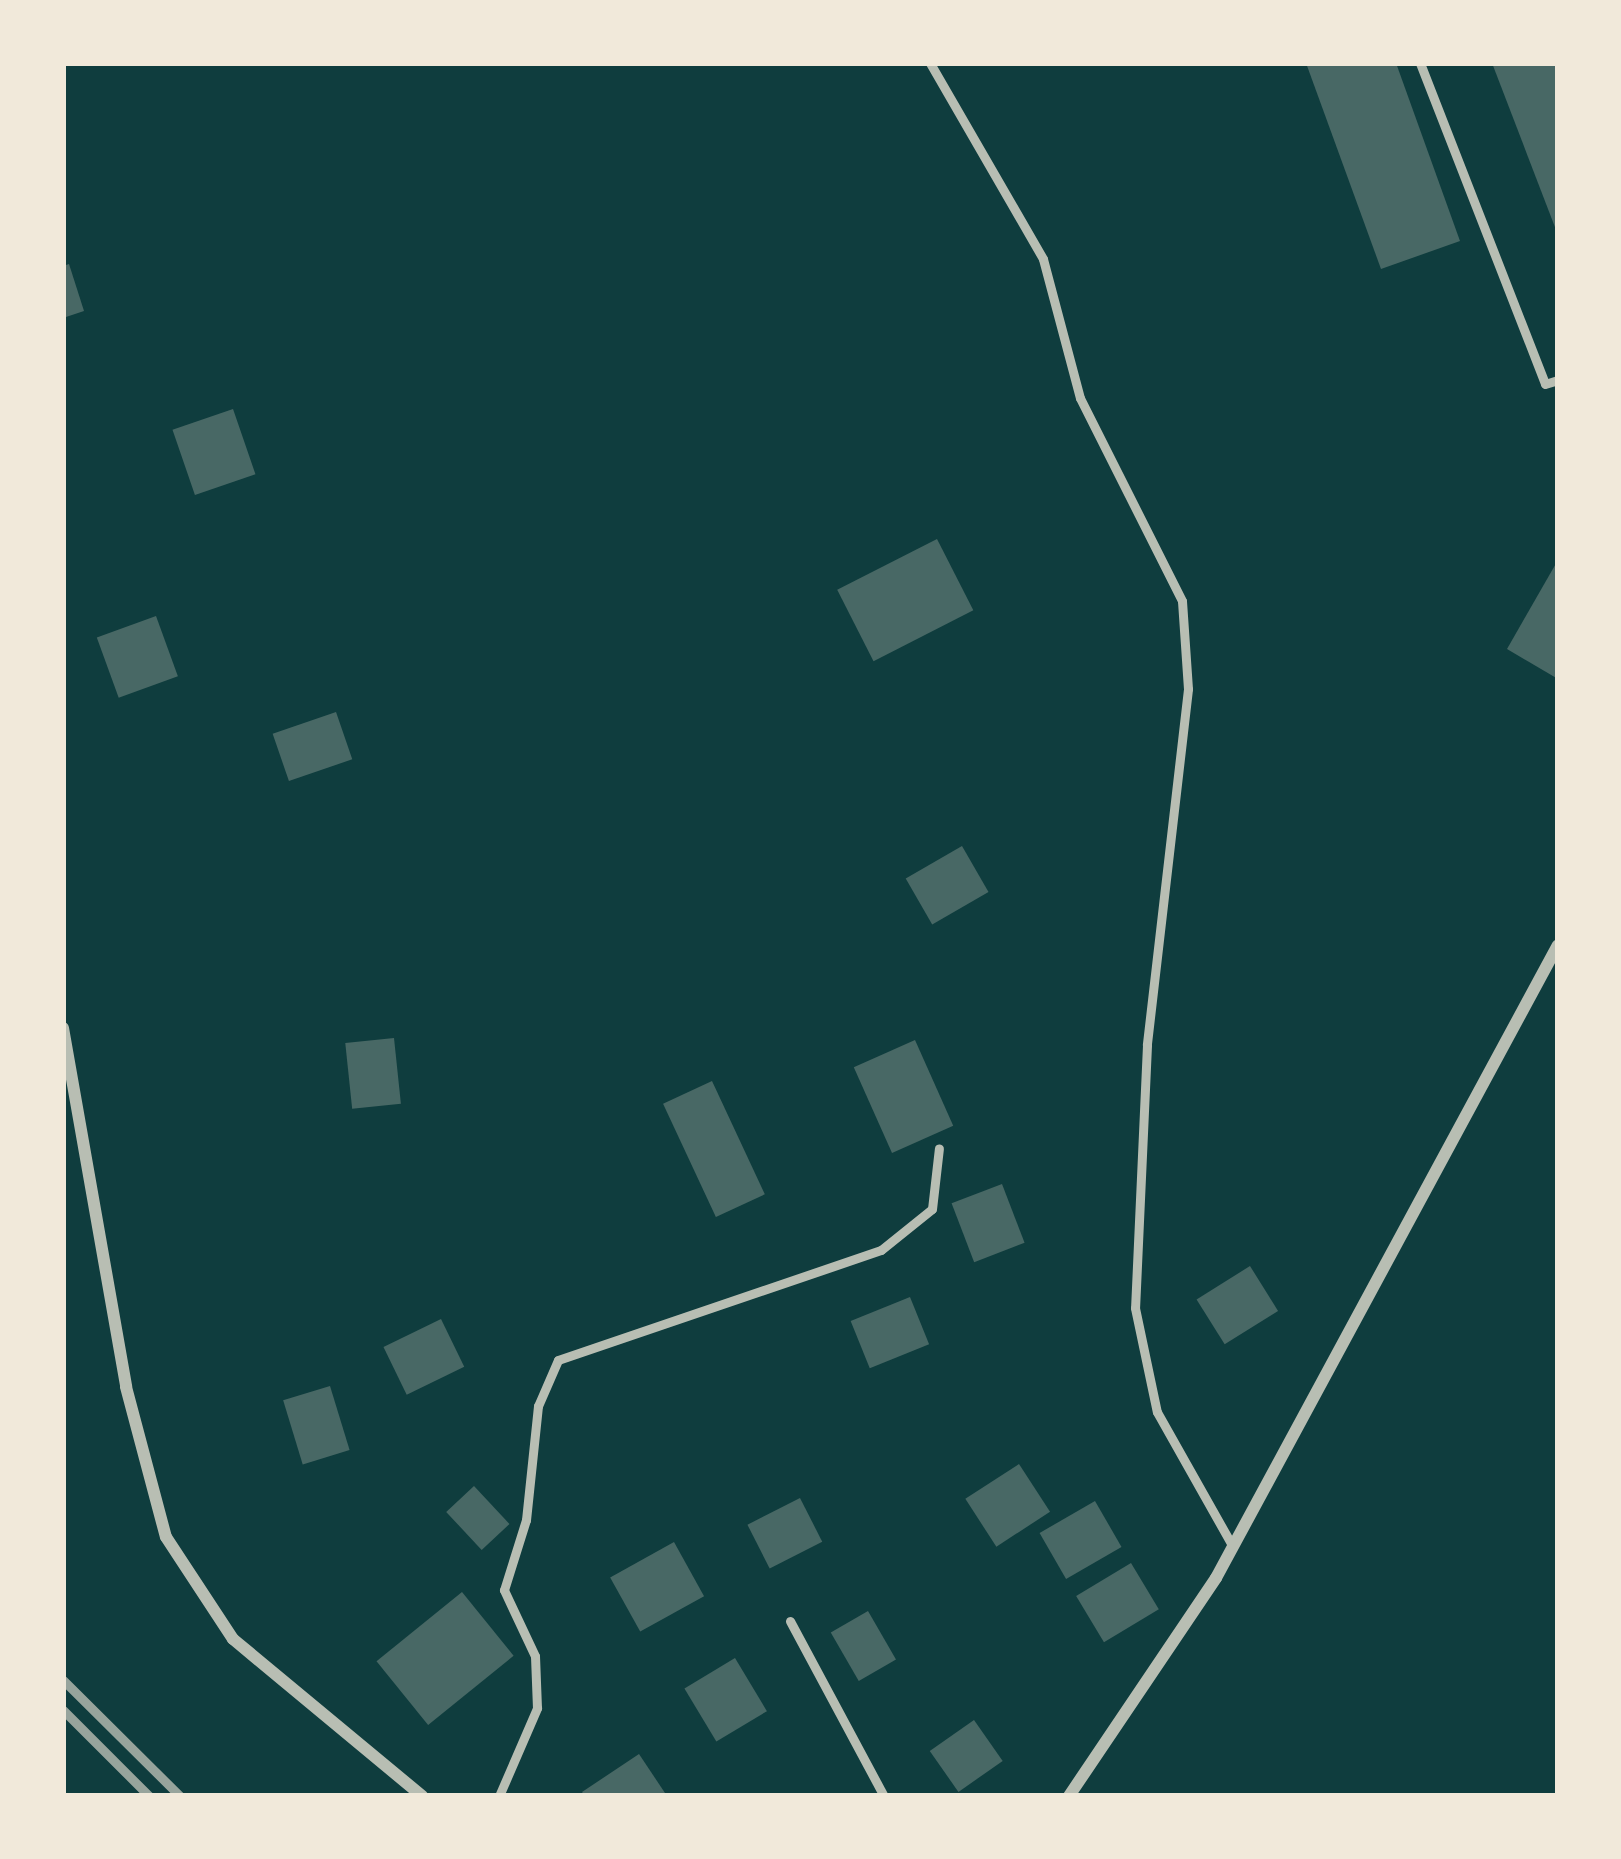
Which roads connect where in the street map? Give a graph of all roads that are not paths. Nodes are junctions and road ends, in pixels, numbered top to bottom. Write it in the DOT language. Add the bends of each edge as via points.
graph roads {
  1 [pos="930,63"];
  2 [pos="1420,63"];
  3 [pos="1558,380"];
  4 [pos="1558,945"];
  5 [pos="63,1028"];
  6 [pos="939,1148"];
  7 [pos="1233,1546"];
  8 [pos="790,1622"];
  9 [pos="422,1796"];
  10 [pos="499,1796"];
  11 [pos="884,1796"];
  12 [pos="1069,1796"];
  1 -- 7 [label="lane" via="1043,259 1080,398 1182,601 1188,689 1147,1046 1135,1308 1157,1412"];
  2 -- 3 [label="lane" via="1545,384"];
  4 -- 7 [label="street"];
  5 -- 9 [label="street" via="126,1387 166,1537 233,1639"];
  6 -- 10 [label="lane" via="932,1209 881,1250 558,1360 538,1406 526,1520 504,1590 535,1656 537,1708"];
  7 -- 12 [label="street"];
  8 -- 11 [label="lane"];
}
